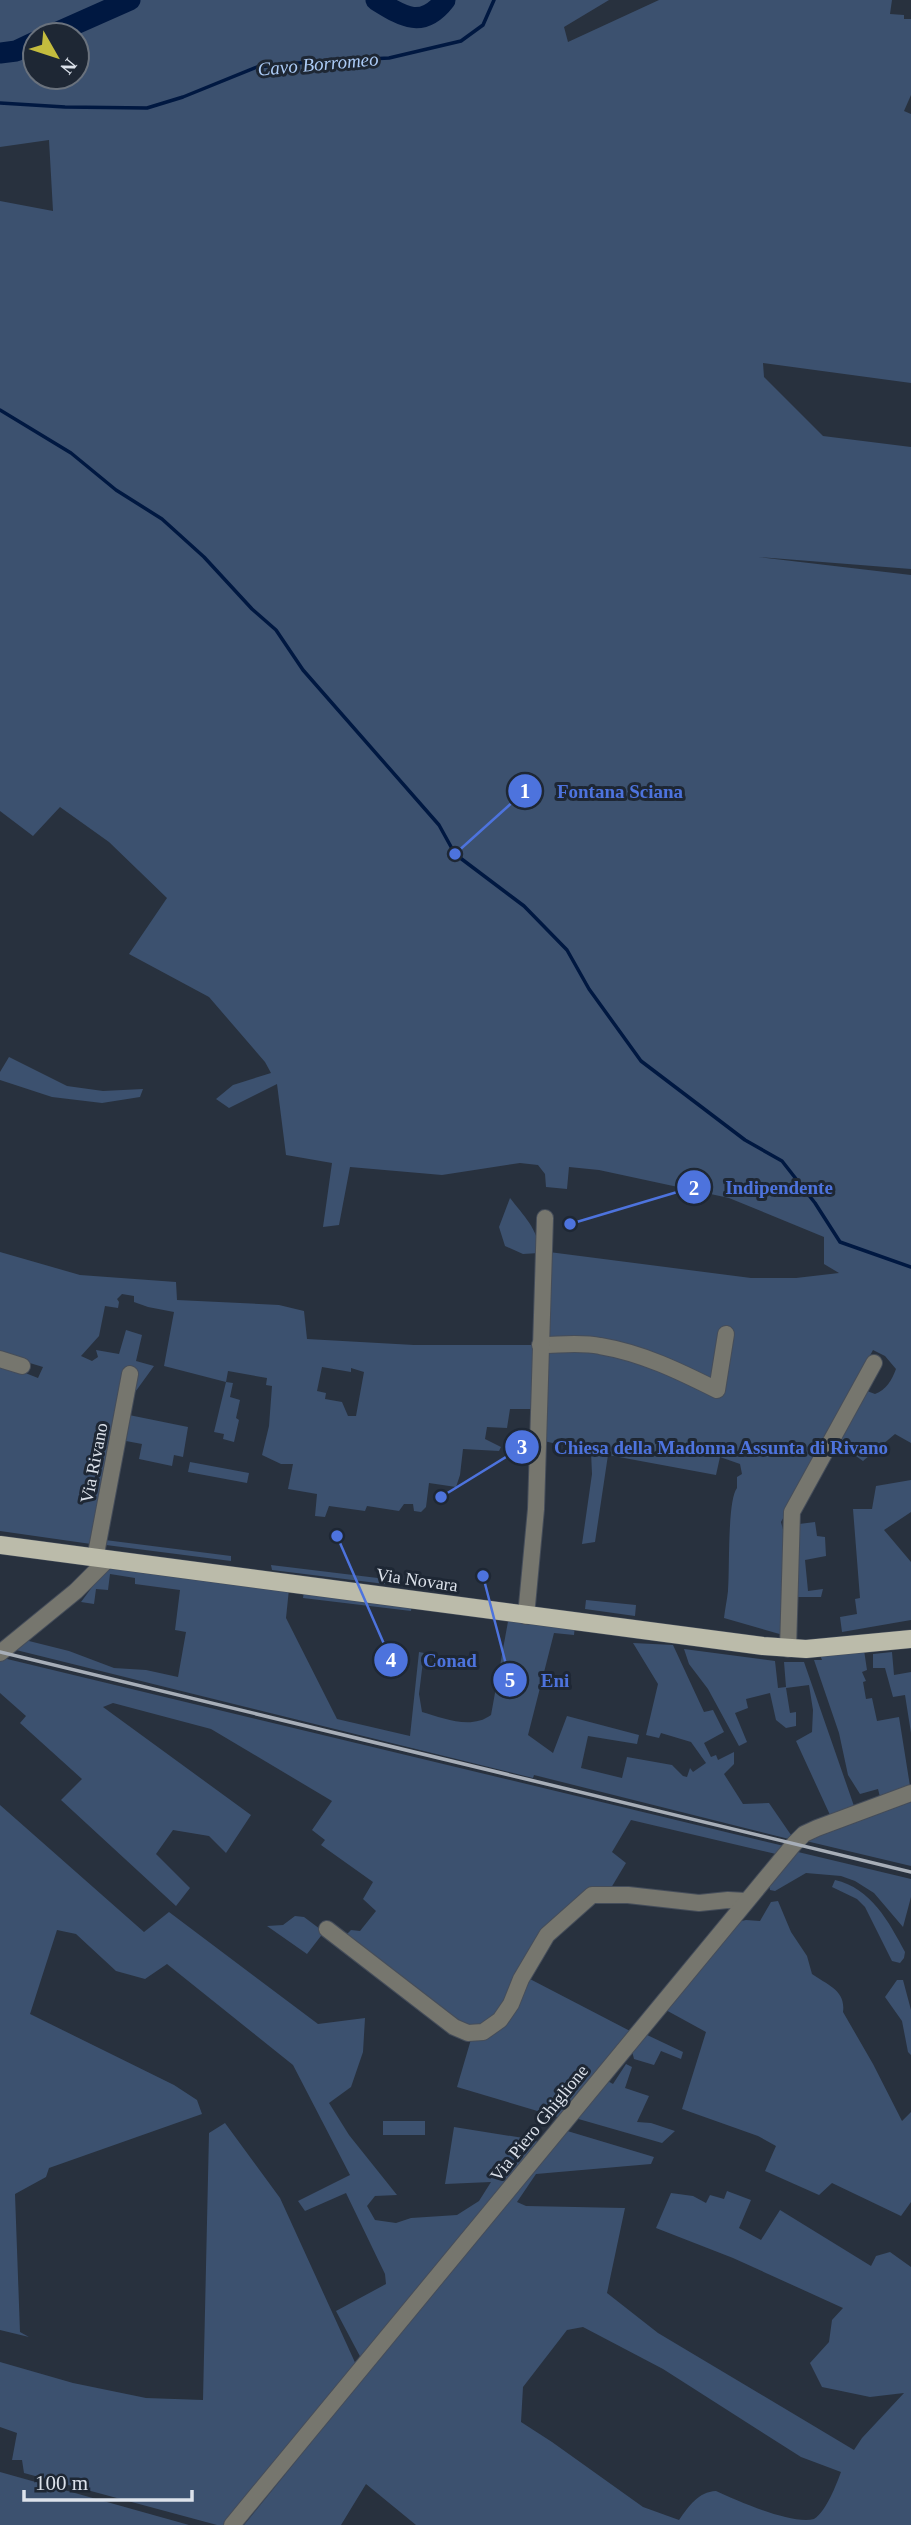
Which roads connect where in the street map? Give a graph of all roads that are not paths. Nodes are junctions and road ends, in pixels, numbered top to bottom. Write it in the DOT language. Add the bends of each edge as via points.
graph roads {
  1 [pos="545,1218"];
  2 [pos="726,1334"];
  3 [pos="540,1345"];
  4 [pos="0,1359"];
  5 [pos="874,1363"];
  6 [pos="22,1366"];
  7 [pos="130,1374"];
  8 [pos="0,1545"];
  9 [pos="101,1559"];
  10 [pos="526,1616"];
  11 [pos="911,1639"];
  12 [pos="788,1649"];
  13 [pos="0,1653"];
  14 [pos="911,1793"];
  15 [pos="746,1901"];
  16 [pos="327,1929"];
  17 [pos="232,2525"];
  1 -- 3 [label="street"];
  2 -- 3 [label="street" via="717,1390 630,1353 598,1345"];
  3 -- 10 [label="street" via="536,1509"];
  4 -- 6 [label="street"];
  5 -- 12 [label="street" via="792,1511"];
  7 -- 9 [label="street, Via Rivano"];
  8 -- 9 [label="main road, Via Novara"];
  9 -- 10 [label="main road, Via Novara"];
  9 -- 13 [label="street" via="76,1591"];
  10 -- 12 [label="main road, Via Novara"];
  11 -- 12 [label="main road, Via Novara"];
  14 -- 15 [label="street, Via Piero Ghiglione" via="804,1834"];
  15 -- 16 [label="street" via="699,1903 592,1895 547,1935 520,1979 511,2004 500,2020 483,2032 468,2033 454,2027"];
  15 -- 17 [label="street, Via Piero Ghiglione"];
}
